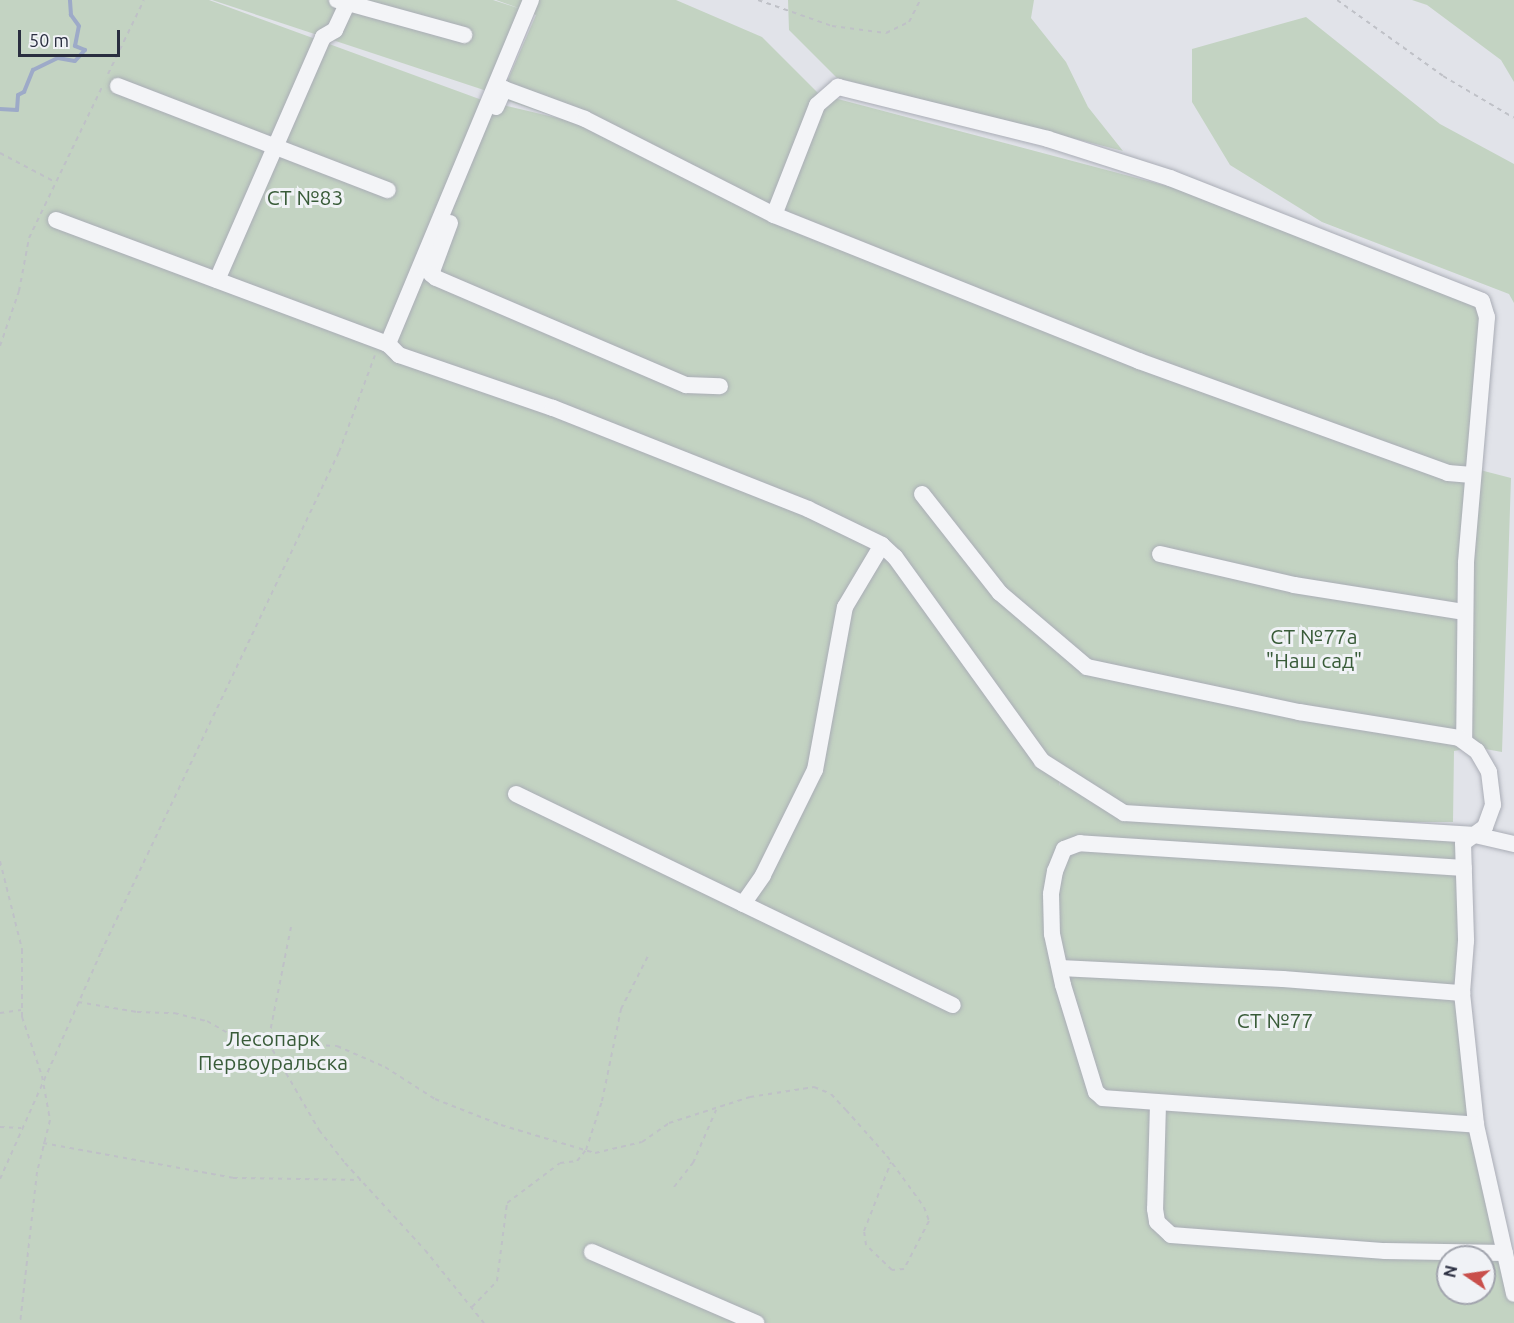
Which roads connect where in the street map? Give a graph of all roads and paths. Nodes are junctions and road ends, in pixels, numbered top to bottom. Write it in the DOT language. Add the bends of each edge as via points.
graph roads {
  1 [pos="144,0"];
  2 [pos="531,0"];
  3 [pos="758,0"];
  4 [pos="920,0"];
  5 [pos="1337,0"];
  6 [pos="341,2"];
  7 [pos="464,35"];
  8 [pos="118,86"];
  9 [pos="1514,118"];
  10 [pos="274,147"];
  11 [pos="0,153"];
  12 [pos="55,182"];
  13 [pos="388,190"];
  14 [pos="774,215"];
  15 [pos="56,220"];
  16 [pos="217,280"];
  17 [pos="0,346"];
  18 [pos="382,349"];
  19 [pos="720,386"];
  20 [pos="1472,475"];
  21 [pos="922,494"];
  22 [pos="882,545"];
  23 [pos="1160,554"];
  24 [pos="1465,612"];
  25 [pos="1464,740"];
  26 [pos="516,794"];
  27 [pos="1475,835"];
  28 [pos="1514,844"];
  29 [pos="0,861"];
  30 [pos="1464,868"];
  31 [pos="743,904"];
  32 [pos="291,927"];
  33 [pos="649,954"];
  34 [pos="1060,968"];
  35 [pos="1462,993"];
  36 [pos="78,1002"];
  37 [pos="954,1005"];
  38 [pos="22,1010"];
  39 [pos="0,1013"];
  40 [pos="268,1042"];
  41 [pos="43,1079"];
  42 [pos="1158,1104"];
  43 [pos="716,1110"];
  44 [pos="1476,1125"];
  45 [pos="0,1127"];
  46 [pos="22,1128"];
  47 [pos="43,1143"];
  48 [pos="586,1150"];
  49 [pos="891,1162"];
  50 [pos="0,1179"];
  51 [pos="361,1180"];
  52 [pos="674,1187"];
  53 [pos="592,1252"];
  54 [pos="1505,1253"];
  55 [pos="1514,1294"];
  56 [pos="471,1308"];
  57 [pos="20,1323"];
  58 [pos="484,1323"];
  59 [pos="756,1323"];
  1 -- 12 [label="path"];
  2 -- 18 [label="street"];
  3 -- 4 [label="path" via="832,26 886,33 909,22"];
  5 -- 9 [label="path" via="1443,76"];
  6 -- 7 [label="street"];
  6 -- 10 [label="street" via="335,30 323,37"];
  8 -- 10 [label="street"];
  10 -- 13 [label="street"];
  10 -- 16 [label="street"];
  11 -- 12 [label="path"];
  12 -- 17 [label="path" via="29,238 19,291"];
  14 -- 19 [label="street" via="585,119 504,89 431,274 686,385"];
  14 -- 20 [label="street" via="1139,361 1448,473"];
  14 -- 20 [label="street" via="817,105 838,87 1048,139 1264,212 1482,301 1487,317"];
  15 -- 16 [label="street"];
  16 -- 18 [label="street"];
  18 -- 22 [label="street" via="553,408 808,508"];
  18 -- 36 [label="path" via="339,452"];
  20 -- 24 [label="street"];
  21 -- 25 [label="street" via="1000,593 1087,667 1299,712"];
  22 -- 27 [label="street" via="895,557 1042,761 1111,807 1124,813 1198,820"];
  22 -- 31 [label="street" via="844,607 815,770 763,875"];
  23 -- 24 [label="street" via="1294,585"];
  24 -- 25 [label="street"];
  25 -- 27 [label="street" via="1471,743 1489,772 1492,791 1490,818"];
  26 -- 31 [label="street"];
  27 -- 28 [label="street"];
  27 -- 30 [label="street" via="1463,843"];
  29 -- 38 [label="path" via="22,949"];
  30 -- 34 [label="street" via="1080,843 1068,846 1055,871 1051,894 1052,934"];
  30 -- 35 [label="street" via="1467,941"];
  31 -- 37 [label="street"];
  32 -- 40 [label="path"];
  33 -- 48 [label="path" via="621,1009 602,1101"];
  34 -- 35 [label="street"];
  34 -- 42 [label="street" via="1096,1092 1103,1098"];
  35 -- 44 [label="street"];
  36 -- 40 [label="path" via="137,1012 174,1013 207,1021 228,1033"];
  36 -- 41 [label="path"];
  38 -- 39 [label="path"];
  38 -- 41 [label="path"];
  40 -- 48 [label="path" via="337,1046 385,1067 435,1099 501,1125"];
  40 -- 51 [label="path" via="319,1130"];
  41 -- 46 [label="path"];
  41 -- 47 [label="path" via="50,1120"];
  42 -- 44 [label="street"];
  42 -- 54 [label="street" via="1155,1209 1157,1222 1171,1235 1385,1251"];
  43 -- 48 [label="path" via="669,1123 642,1142 595,1153"];
  43 -- 49 [label="path" via="750,1097 814,1086 831,1094"];
  43 -- 52 [label="path" via="693,1163"];
  44 -- 54 [label="street"];
  45 -- 46 [label="path"];
  46 -- 50 [label="path"];
  47 -- 51 [label="path" via="232,1178"];
  47 -- 57 [label="path"];
  48 -- 56 [label="path" via="576,1161 560,1163 507,1203 497,1281"];
  49 -- 49 [label="path" via="924,1207 929,1221 904,1269 892,1270 866,1245 864,1231"];
  51 -- 56 [label="path"];
  53 -- 59 [label="street"];
  54 -- 55 [label="street"];
  56 -- 58 [label="path"];
}
